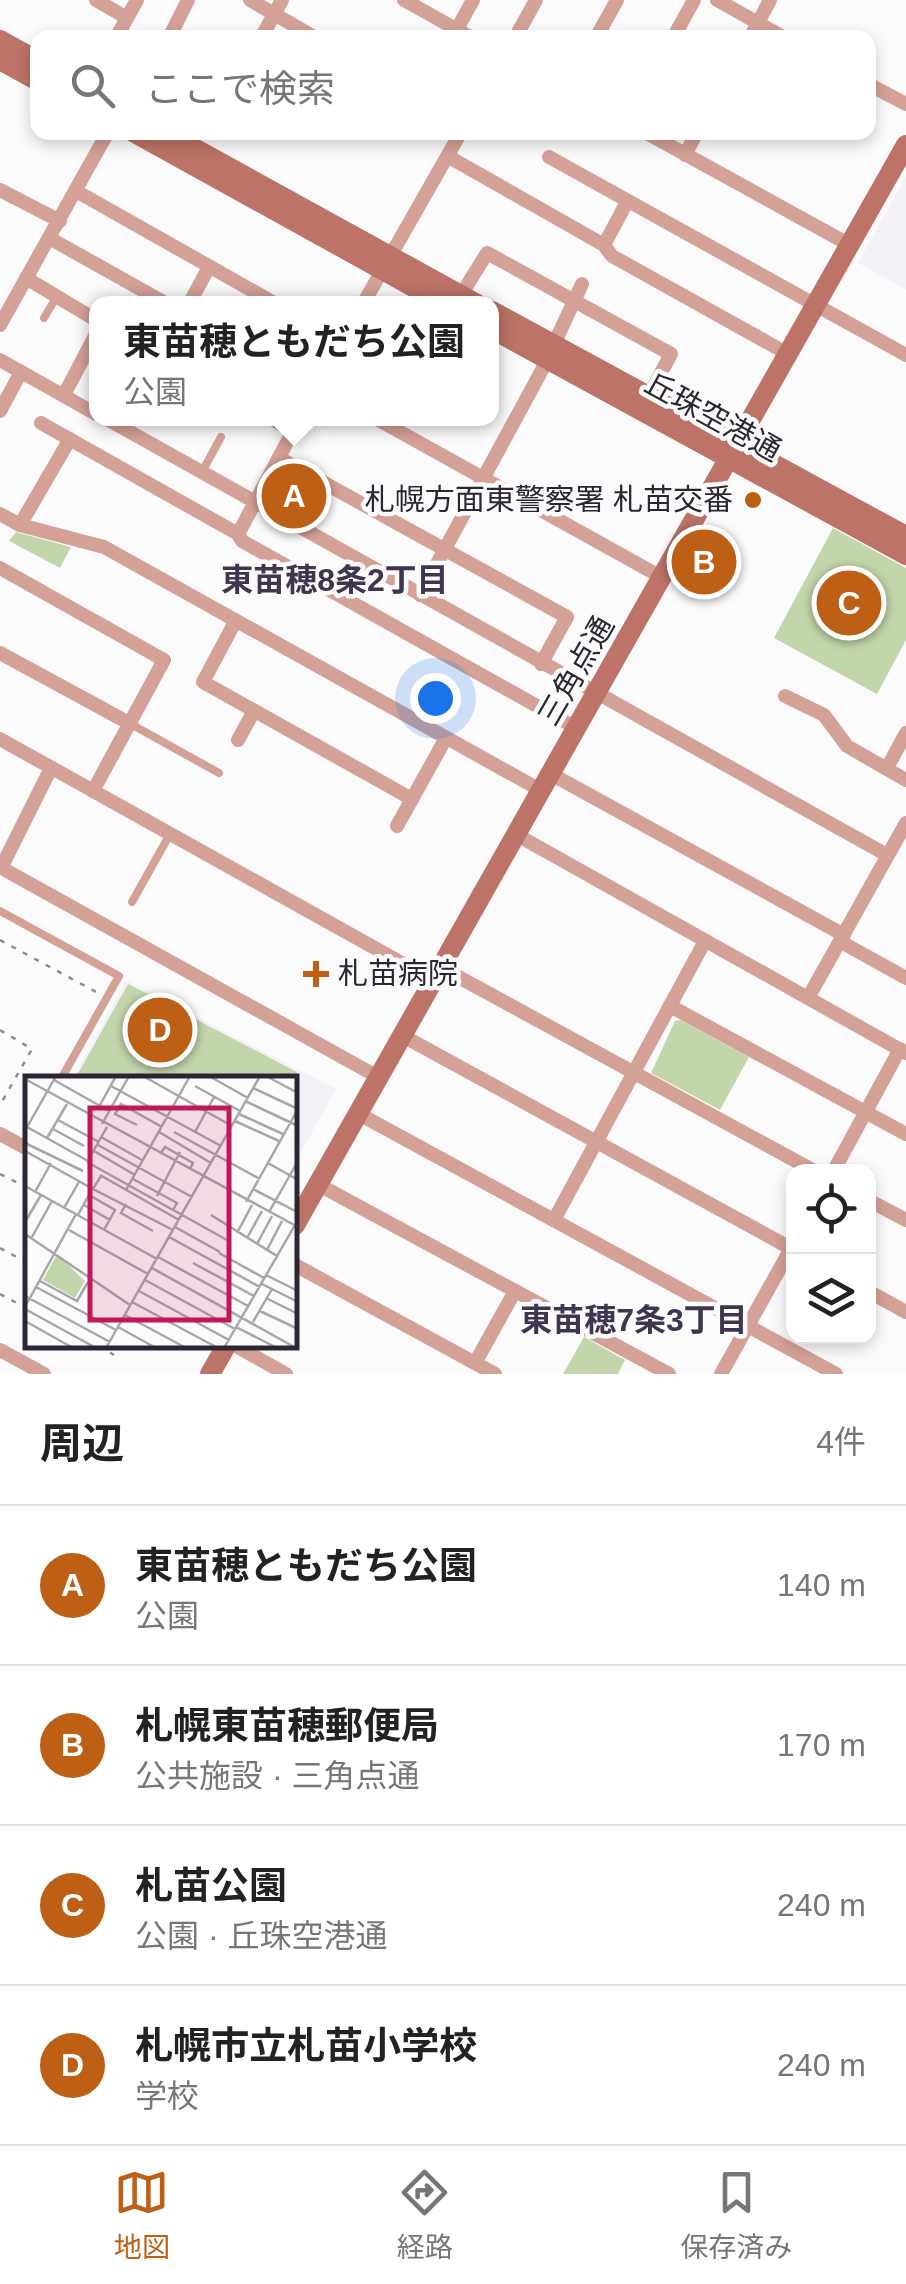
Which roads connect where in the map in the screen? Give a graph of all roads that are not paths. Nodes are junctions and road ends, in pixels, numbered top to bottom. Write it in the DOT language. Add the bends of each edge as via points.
graph roads {
  1 [pos="96,0"];
  2 [pos="138,0"];
  3 [pos="188,0"];
  4 [pos="250,0"];
  5 [pos="282,0"];
  6 [pos="472,0"];
  7 [pos="536,0"];
  8 [pos="617,0"];
  9 [pos="694,0"];
  10 [pos="717,0"];
  11 [pos="770,0"];
  12 [pos="410,1"];
  13 [pos="274,14"];
  14 [pos="128,18"];
  15 [pos="758,22"];
  16 [pos="456,29"];
  17 [pos="121,30"];
  18 [pos="173,30"];
  19 [pos="265,30"];
  20 [pos="302,30"];
  21 [pos="519,30"];
  22 [pos="600,30"];
  23 [pos="677,30"];
  24 [pos="754,30"];
  25 [pos="772,30"];
  26 [pos="0,40"];
  27 [pos="30,57"];
  28 [pos="0,60"];
  29 [pos="30,76"];
  30 [pos="876,88"];
  31 [pos="906,104"];
  32 [pos="104,140"];
  33 [pos="149,140"];
  34 [pos="180,140"];
  35 [pos="457,140"];
  36 [pos="660,140"];
  37 [pos="693,140"];
  38 [pos="906,146"];
  39 [pos="685,154"];
  40 [pos="449,157"];
  41 [pos="549,157"];
  42 [pos="0,190"];
  43 [pos="76,191"];
  44 [pos="627,202"];
  45 [pos="60,221"];
  46 [pos="51,238"];
  47 [pos="604,245"];
  48 [pos="850,245"];
  49 [pos="386,262"];
  50 [pos="210,267"];
  51 [pos="26,278"];
  52 [pos="582,284"];
  53 [pos="57,296"];
  54 [pos="154,296"];
  55 [pos="194,296"];
  56 [pos="262,296"];
  57 [pos="367,296"];
  58 [pos="451,296"];
  59 [pos="464,296"];
  60 [pos="573,301"];
  61 [pos="815,307"];
  62 [pos="89,316"];
  63 [pos="499,316"];
  64 [pos="44,318"];
  65 [pos="0,325"];
  66 [pos="499,333"];
  67 [pos="89,348"];
  68 [pos="549,352"];
  69 [pos="788,354"];
  70 [pos="906,355"];
  71 [pos="0,360"];
  72 [pos="22,372"];
  73 [pos="64,396"];
  74 [pos="648,397"];
  75 [pos="89,410"];
  76 [pos="0,411"];
  77 [pos="41,423"];
  78 [pos="119,426"];
  79 [pos="295,426"];
  80 [pos="390,426"];
  81 [pos="221,437"];
  82 [pos="70,439"];
  83 [pos="731,452"];
  84 [pos="279,458"];
  85 [pos="202,472"];
  86 [pos="483,478"];
  87 [pos="256,504"];
  88 [pos="0,514"];
  89 [pos="20,525"];
  90 [pos="238,534"];
  91 [pos="906,536"];
  92 [pos="444,549"];
  93 [pos="906,556"];
  94 [pos="0,568"];
  95 [pos="663,578"];
  96 [pos="420,594"];
  97 [pos="235,622"];
  98 [pos="0,652"];
  99 [pos="542,664"];
  100 [pos="598,694"];
  101 [pos="786,696"];
  102 [pos="254,711"];
  103 [pos="129,724"];
  104 [pos="578,728"];
  105 [pos="906,734"];
  106 [pos="446,738"];
  107 [pos="0,740"];
  108 [pos="238,740"];
  109 [pos="51,768"];
  110 [pos="887,768"];
  111 [pos="219,773"];
  112 [pos="906,780"];
  113 [pos="547,783"];
  114 [pos="93,792"];
  115 [pos="412,799"];
  116 [pos="906,823"];
  117 [pos="397,826"];
  118 [pos="170,834"];
  119 [pos="517,835"];
  120 [pos="888,856"];
  121 [pos="1,867"];
  122 [pos="132,902"];
  123 [pos="0,911"];
  124 [pos="842,939"];
  125 [pos="705,941"];
  126 [pos="438,974"];
  127 [pos="906,978"];
  128 [pos="808,998"];
  129 [pos="670,1006"];
  130 [pos="403,1036"];
  131 [pos="903,1051"];
  132 [pos="635,1073"];
  133 [pos="63,1076"];
  134 [pos="378,1077"];
  135 [pos="866,1112"];
  136 [pos="359,1114"];
  137 [pos="0,1134"];
  138 [pos="906,1134"];
  139 [pos="598,1142"];
  140 [pos="25,1145"];
  141 [pos="801,1164"];
  142 [pos="837,1164"];
  143 [pos="318,1185"];
  144 [pos="876,1204"];
  145 [pos="298,1220"];
  146 [pos="554,1220"];
  147 [pos="906,1220"];
  148 [pos="786,1244"];
  149 [pos="789,1254"];
  150 [pos="298,1267"];
  151 [pos="515,1291"];
  152 [pos="876,1295"];
  153 [pos="906,1312"];
  154 [pos="748,1325"];
  155 [pos="224,1349"];
  156 [pos="241,1349"];
  157 [pos="0,1350"];
  158 [pos="475,1363"];
  159 [pos="44,1374"];
  160 [pos="210,1374"];
  161 [pos="286,1374"];
  162 [pos="495,1374"];
  163 [pos="669,1374"];
  164 [pos="721,1374"];
  165 [pos="836,1374"];
  1 -- 14 [label="street"];
  2 -- 14 [label="street"];
  3 -- 18 [label="street"];
  4 -- 13 [label="street"];
  5 -- 13 [label="street"];
  6 -- 16 [label="street"];
  7 -- 21 [label="street"];
  8 -- 22 [label="street"];
  9 -- 23 [label="street"];
  10 -- 15 [label="street"];
  11 -- 15 [label="street"];
  12 -- 16 [label="street"];
  13 -- 19 [label="street"];
  13 -- 20 [label="street"];
  14 -- 17 [label="street"];
  15 -- 24 [label="street"];
  15 -- 25 [label="street"];
  26 -- 27 [label="main road"];
  28 -- 29 [label="main road"];
  30 -- 31 [label="street"];
  32 -- 43 [label="street"];
  33 -- 49 [label="main road"];
  34 -- 49 [label="main road"];
  35 -- 40 [label="street"];
  36 -- 39 [label="street"];
  37 -- 39 [label="street"];
  38 -- 48 [label="main road, 三角点通"];
  39 -- 48 [label="street"];
  40 -- 47 [label="street"];
  40 -- 49 [label="street"];
  41 -- 44 [label="street"];
  42 -- 45 [label="street"];
  43 -- 45 [label="street"];
  43 -- 50 [label="street"];
  44 -- 47 [label="street"];
  44 -- 61 [label="street"];
  45 -- 46 [label="street"];
  46 -- 51 [label="street"];
  46 -- 54 [label="street"];
  47 -- 69 [label="street" via="612,256"];
  48 -- 61 [label="main road, 三角点通"];
  49 -- 57 [label="street"];
  49 -- 58 [label="main road"];
  50 -- 55 [label="street"];
  50 -- 56 [label="street"];
  51 -- 53 [label="street"];
  51 -- 65 [label="street"];
  52 -- 60 [label="street"];
  53 -- 62 [label="street"];
  53 -- 64 [label="lane"];
  59 -- 60 [label="street" via="487,252"];
  60 -- 68 [label="street"];
  60 -- 74 [label="street" via="671,354"];
  61 -- 69 [label="main road, 三角点通"];
  61 -- 70 [label="street"];
  63 -- 68 [label="main road, 丘珠空港通"];
  66 -- 68 [label="main road, 丘珠空港通"];
  67 -- 73 [label="street"];
  68 -- 74 [label="main road, 丘珠空港通"];
  68 -- 83 [label="main road, 丘珠空港通"];
  68 -- 86 [label="street"];
  69 -- 83 [label="main road, 三角点通"];
  71 -- 72 [label="street"];
  72 -- 73 [label="street"];
  72 -- 76 [label="street"];
  73 -- 75 [label="street"];
  74 -- 83 [label="main road, 丘珠空港通"];
  77 -- 82 [label="street"];
  78 -- 85 [label="street"];
  79 -- 84 [label="street"];
  80 -- 86 [label="street"];
  81 -- 85 [label="lane"];
  82 -- 89 [label="street"];
  82 -- 90 [label="street"];
  83 -- 91 [label="main road, 丘珠空港通"];
  83 -- 93 [label="main road, 丘珠空港通"];
  83 -- 95 [label="main road, 三角点通"];
  84 -- 87 [label="street"];
  84 -- 92 [label="street"];
  85 -- 87 [label="street"];
  86 -- 92 [label="street"];
  86 -- 95 [label="street"];
  87 -- 90 [label="street"];
  87 -- 96 [label="street"];
  88 -- 89 [label="street"];
  89 -- 97 [label="street" via="104,547"];
  90 -- 104 [label="street"];
  92 -- 96 [label="street"];
  92 -- 99 [label="street" via="567,617"];
  94 -- 103 [label="street" via="164,660"];
  95 -- 100 [label="main road, 三角点通"];
  96 -- 99 [label="street"];
  97 -- 102 [label="street" via="202,682"];
  97 -- 106 [label="street"];
  98 -- 103 [label="street"];
  99 -- 100 [label="street"];
  100 -- 104 [label="main road, 三角点通"];
  100 -- 120 [label="street"];
  101 -- 110 [label="street" via="824,715 847,746"];
  102 -- 108 [label="street"];
  102 -- 115 [label="street"];
  103 -- 111 [label="lane"];
  103 -- 114 [label="street"];
  104 -- 113 [label="main road, 三角点通"];
  105 -- 110 [label="street"];
  106 -- 113 [label="street"];
  106 -- 115 [label="street"];
  107 -- 109 [label="street"];
  109 -- 114 [label="street"];
  109 -- 121 [label="street"];
  110 -- 112 [label="street"];
  113 -- 119 [label="main road, 三角点通"];
  113 -- 124 [label="street"];
  114 -- 118 [label="street"];
  115 -- 117 [label="street"];
  116 -- 120 [label="street"];
  118 -- 122 [label="lane"];
  118 -- 126 [label="street"];
  119 -- 125 [label="street"];
  119 -- 126 [label="main road, 三角点通"];
  120 -- 124 [label="street"];
  121 -- 134 [label="street"];
  123 -- 133 [label="lane" via="120,976"];
  124 -- 127 [label="street"];
  124 -- 128 [label="street"];
  125 -- 128 [label="street"];
  125 -- 129 [label="street"];
  126 -- 130 [label="main road, 三角点通"];
  126 -- 132 [label="street"];
  128 -- 131 [label="street"];
  129 -- 132 [label="street"];
  129 -- 135 [label="street"];
  130 -- 134 [label="main road, 三角点通"];
  130 -- 139 [label="street"];
  131 -- 135 [label="street"];
  132 -- 139 [label="street"];
  132 -- 141 [label="street"];
  134 -- 136 [label="main road, 三角点通"];
  135 -- 138 [label="street"];
  135 -- 142 [label="street"];
  136 -- 143 [label="main road, 三角点通"];
  136 -- 146 [label="street"];
  137 -- 140 [label="street"];
  139 -- 146 [label="street"];
  139 -- 148 [label="street"];
  143 -- 145 [label="main road, 三角点通"];
  143 -- 151 [label="street"];
  144 -- 147 [label="street"];
  146 -- 154 [label="street"];
  149 -- 154 [label="street"];
  150 -- 158 [label="street"];
  151 -- 158 [label="street"];
  151 -- 163 [label="street"];
  152 -- 153 [label="street"];
  154 -- 164 [label="street"];
  154 -- 165 [label="street"];
  155 -- 160 [label="main road"];
  156 -- 161 [label="street"];
  157 -- 159 [label="street"];
  158 -- 162 [label="street"];
}
